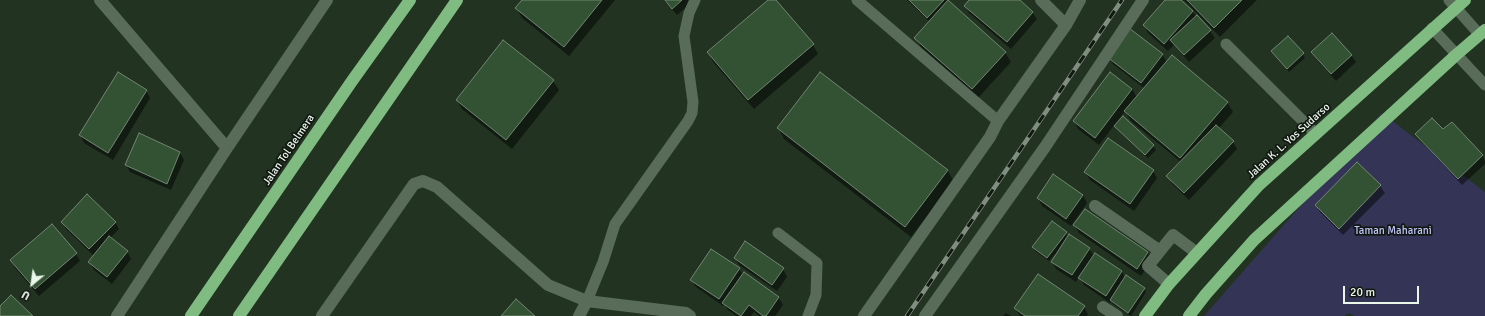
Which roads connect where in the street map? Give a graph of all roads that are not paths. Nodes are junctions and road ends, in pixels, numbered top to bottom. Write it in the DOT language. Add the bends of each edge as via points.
graph roads {
  1 [pos="100,0"];
  2 [pos="410,0"];
  3 [pos="457,0"];
  4 [pos="695,0"];
  5 [pos="857,0"];
  6 [pos="1041,0"];
  7 [pos="1080,0"];
  8 [pos="1143,0"];
  9 [pos="323,2"];
  10 [pos="1456,3"];
  11 [pos="1066,25"];
  12 [pos="1432,28"];
  13 [pos="1482,32"];
  14 [pos="1226,44"];
  15 [pos="1456,55"];
  16 [pos="1485,85"];
  17 [pos="998,121"];
  18 [pos="1316,134"];
  19 [pos="227,148"];
  20 [pos="1095,206"];
  21 [pos="778,233"];
  22 [pos="1160,251"];
  23 [pos="1197,253"];
  24 [pos="1169,284"];
  25 [pos="586,301"];
  26 [pos="1103,307"];
  27 [pos="117,316"];
  28 [pos="191,316"];
  29 [pos="239,316"];
  30 [pos="322,316"];
  31 [pos="579,316"];
  32 [pos="690,316"];
  33 [pos="808,316"];
  34 [pos="864,316"];
  35 [pos="925,316"];
  36 [pos="1117,316"];
  37 [pos="1145,316"];
  38 [pos="1189,316"];
  1 -- 19 [label="street"];
  2 -- 28 [label="highway, Jalan Tol Belmera"];
  3 -- 29 [label="highway"];
  4 -- 25 [label="lane" via="684,36 693,102 692,112 615,224 603,262"];
  5 -- 17 [label="lane"];
  6 -- 11 [label="street"];
  7 -- 11 [label="street"];
  8 -- 35 [label="street"];
  9 -- 19 [label="street"];
  10 -- 12 [label="highway, Jalan K. L. Yos Sudarso"];
  10 -- 13 [label="lane"];
  11 -- 17 [label="street"];
  12 -- 15 [label="lane"];
  12 -- 18 [label="highway, Jalan K. L. Yos Sudarso"];
  13 -- 15 [label="highway"];
  14 -- 18 [label="lane"];
  15 -- 16 [label="lane"];
  15 -- 38 [label="highway" via="1254,240"];
  17 -- 34 [label="street" via="990,137"];
  18 -- 23 [label="highway, Jalan K. L. Yos Sudarso" via="1259,185"];
  19 -- 27 [label="street"];
  20 -- 22 [label="street"];
  21 -- 33 [label="lane" via="817,263 816,295"];
  22 -- 23 [label="street" via="1172,235"];
  22 -- 24 [label="street" via="1148,266"];
  23 -- 24 [label="highway, Jalan K. L. Yos Sudarso"];
  24 -- 37 [label="highway, Jalan K. L. Yos Sudarso"];
  25 -- 30 [label="street" via="548,285 437,187 424,181 414,184"];
  25 -- 31 [label="street"];
  25 -- 32 [label="street" via="686,313"];
  26 -- 36 [label="street"];
}
